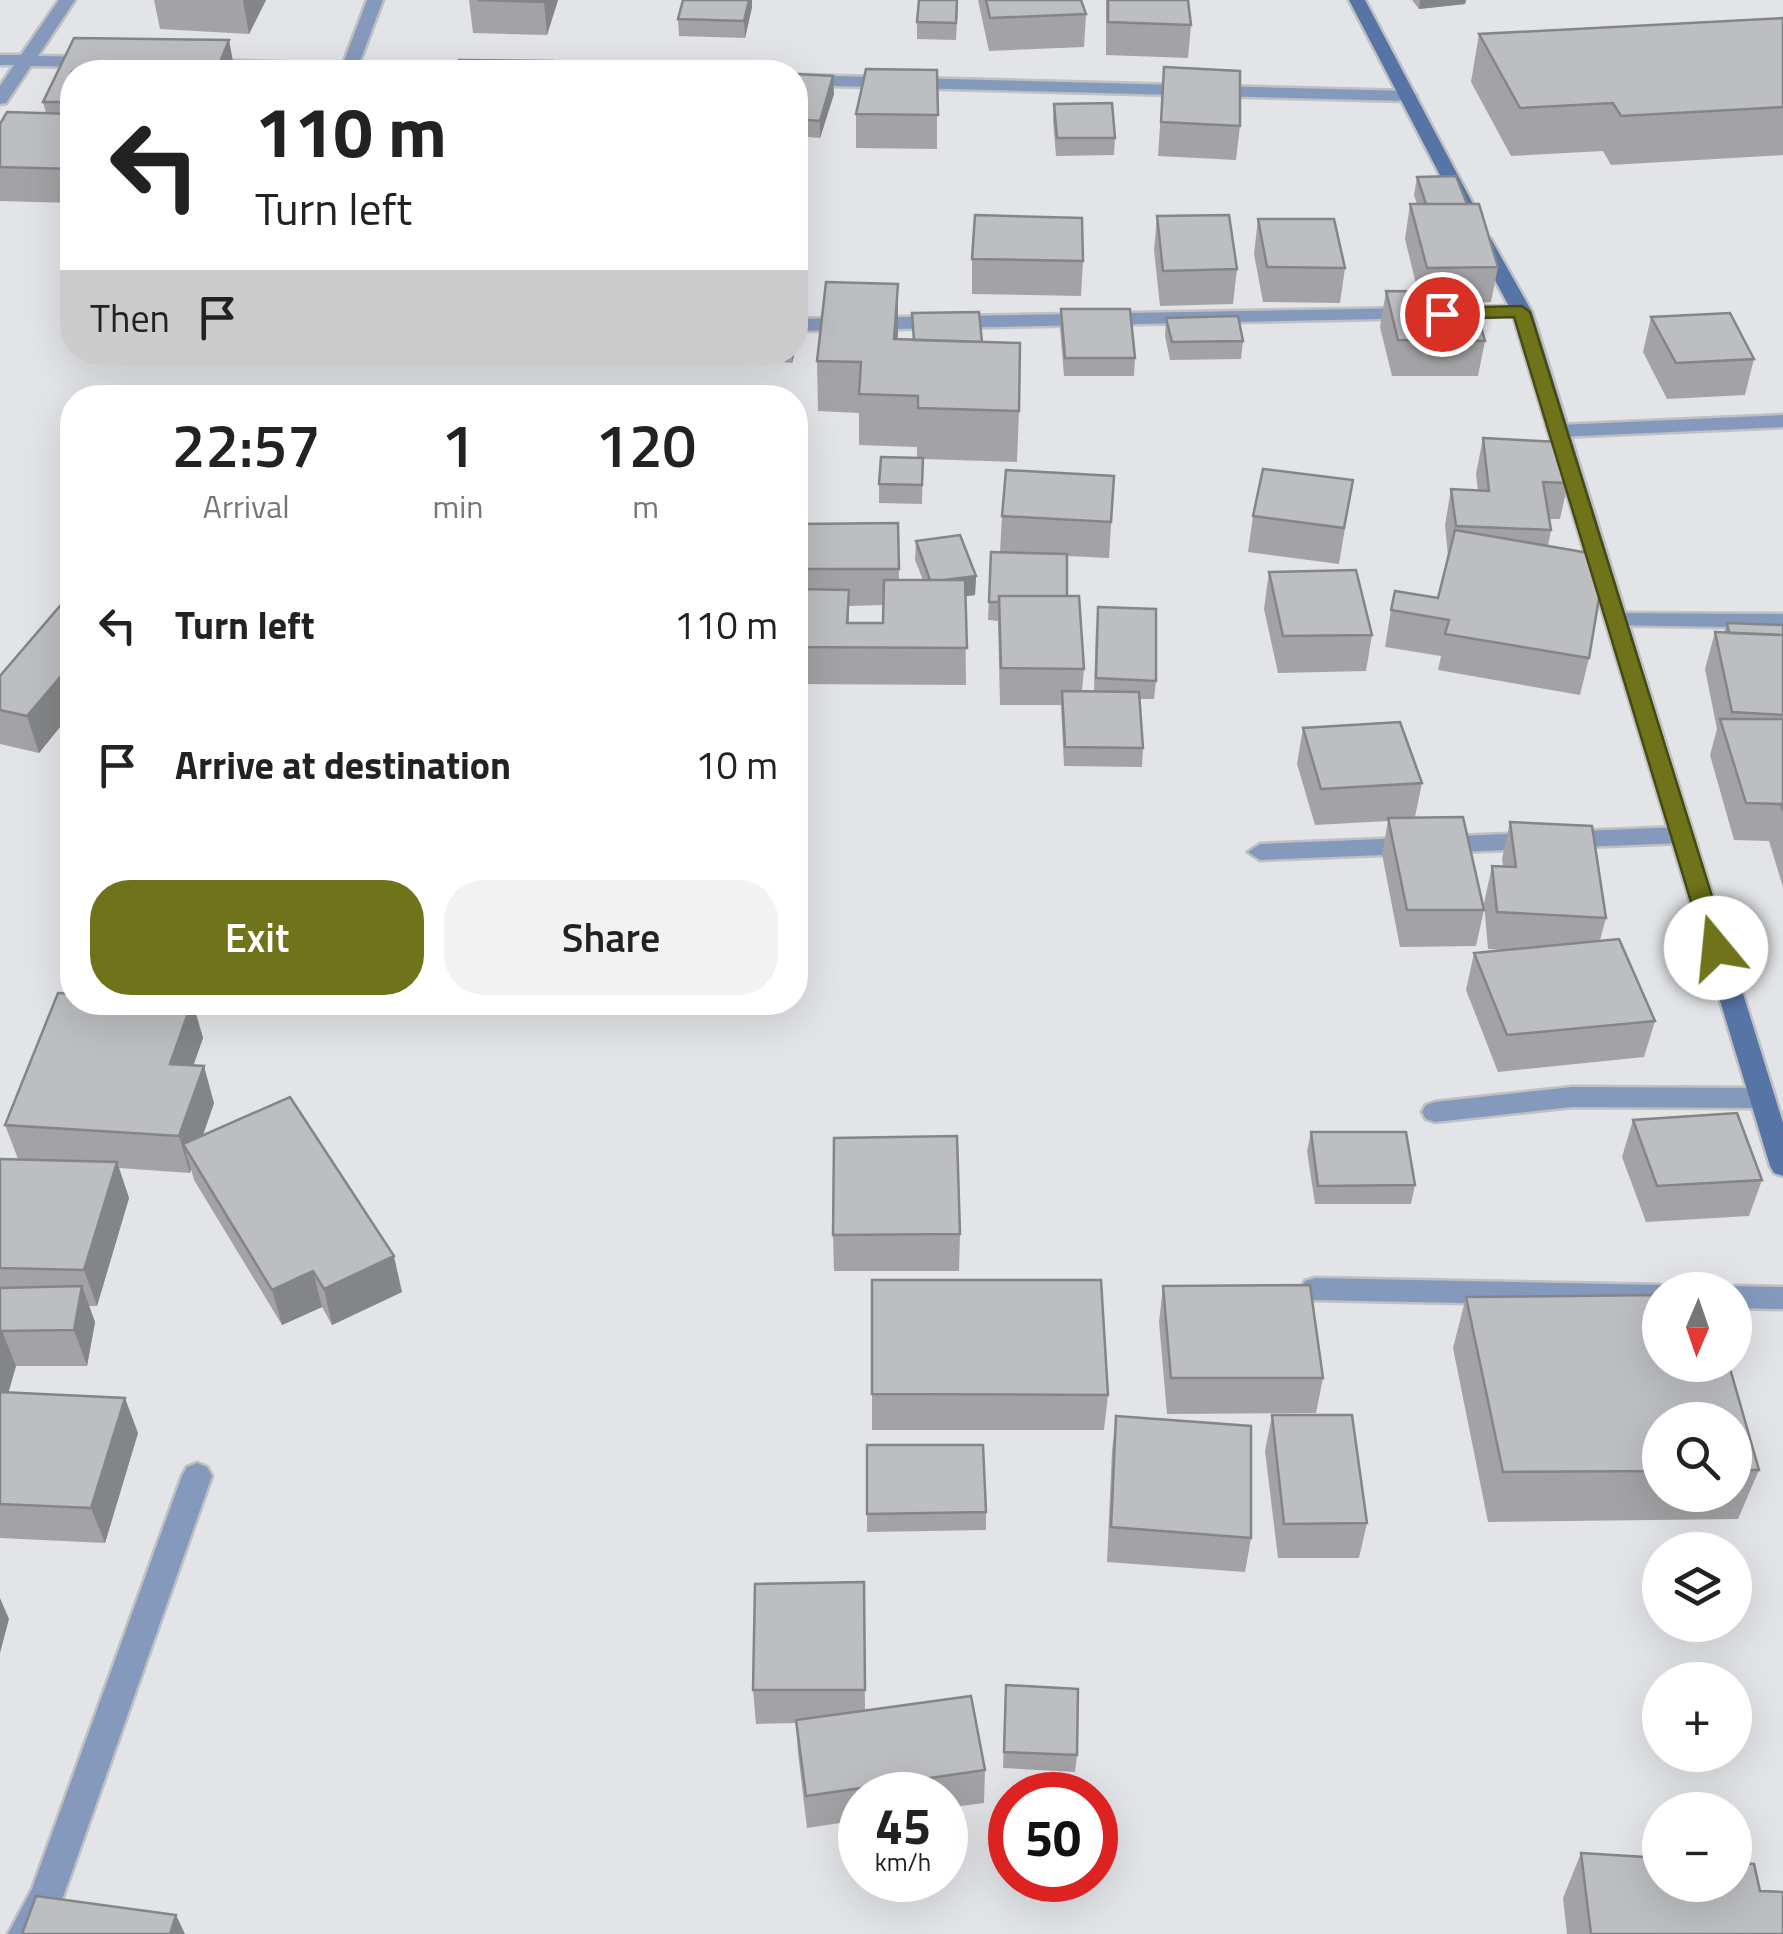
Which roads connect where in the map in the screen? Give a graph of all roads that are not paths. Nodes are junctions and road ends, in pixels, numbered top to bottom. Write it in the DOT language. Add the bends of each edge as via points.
graph roads {
  1 [pos="67,0"];
  2 [pos="375,0"];
  3 [pos="1357,0"];
  4 [pos="0,60"];
  5 [pos="24,60"];
  6 [pos="352,60"];
  7 [pos="60,61"];
  8 [pos="808,80"];
  9 [pos="1408,96"];
  10 [pos="0,99"];
  11 [pos="1522,312"];
  12 [pos="808,325"];
  13 [pos="1783,421"];
  14 [pos="1558,431"];
  15 [pos="1616,620"];
  16 [pos="1783,621"];
  17 [pos="1682,835"];
  18 [pos="1260,852"];
  19 [pos="1762,1098"];
  20 [pos="1435,1112"];
  21 [pos="1783,1166"];
  22 [pos="1315,1289"];
  23 [pos="1642,1296"];
  24 [pos="1752,1297"];
  25 [pos="1783,1298"];
  26 [pos="197,1476"];
  27 [pos="25,1934"];
  1 -- 5 [label="street"];
  2 -- 6 [label="street"];
  3 -- 9 [label="main road"];
  4 -- 5 [label="street"];
  5 -- 7 [label="street"];
  5 -- 10 [label="street"];
  8 -- 9 [label="street"];
  9 -- 11 [label="main road"];
  11 -- 12 [label="street"];
  11 -- 14 [label="main road"];
  13 -- 14 [label="street"];
  14 -- 15 [label="main road"];
  15 -- 16 [label="street"];
  15 -- 17 [label="main road"];
  17 -- 18 [label="street"];
  17 -- 19 [label="main road"];
  19 -- 20 [label="street" via="1572,1098"];
  19 -- 21 [label="main road"];
  22 -- 23 [label="street"];
  24 -- 25 [label="street"];
  26 -- 27 [label="street" via="46,1897"];
}
